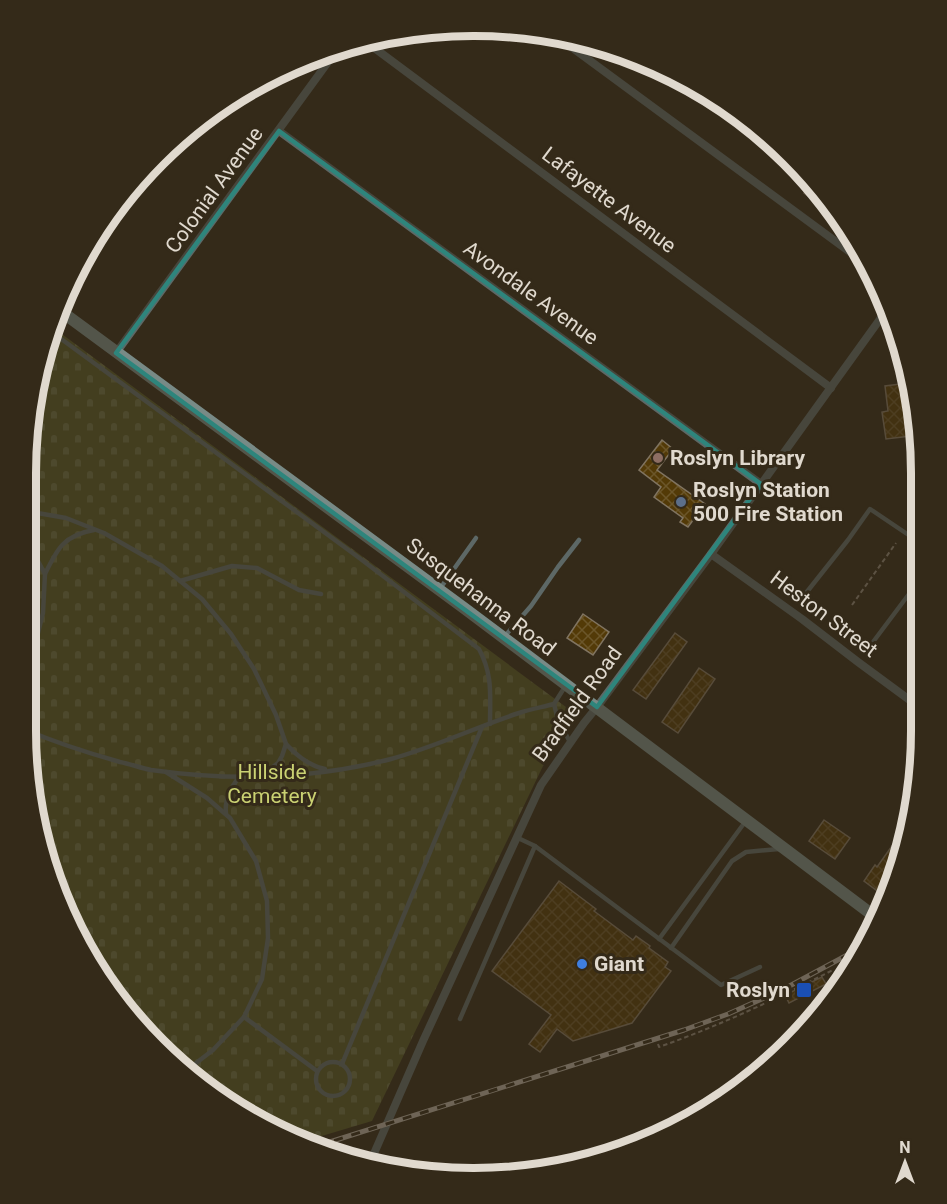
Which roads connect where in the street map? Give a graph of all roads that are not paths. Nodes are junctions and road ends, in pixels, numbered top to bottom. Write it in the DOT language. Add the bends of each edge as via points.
graph roads {
  1 [pos="571,47"];
  2 [pos="374,48"];
  3 [pos="330,60"];
  4 [pos="279,131"];
  5 [pos="850,252"];
  6 [pos="66,315"];
  7 [pos="882,317"];
  8 [pos="58,337"];
  9 [pos="116,353"];
  10 [pos="831,388"];
  11 [pos="761,484"];
  12 [pos="36,514"];
  13 [pos="97,530"];
  14 [pos="911,537"];
  15 [pos="476,538"];
  16 [pos="579,540"];
  17 [pos="711,554"];
  18 [pos="36,557"];
  19 [pos="45,574"];
  20 [pos="180,581"];
  21 [pos="440,590"];
  22 [pos="911,591"];
  23 [pos="806,593"];
  24 [pos="321,594"];
  25 [pos="504,638"];
  26 [pos="36,641"];
  27 [pos="873,642"];
  28 [pos="567,685"];
  29 [pos="911,701"];
  30 [pos="555,704"];
  31 [pos="597,707"];
  32 [pos="490,724"];
  33 [pos="482,727"];
  34 [pos="36,734"];
  35 [pos="570,742"];
  36 [pos="286,744"];
  37 [pos="165,771"];
  38 [pos="332,771"];
  39 [pos="240,776"];
  40 [pos="256,776"];
  41 [pos="227,816"];
  42 [pos="746,820"];
  43 [pos="517,838"];
  44 [pos="535,846"];
  45 [pos="785,849"];
  46 [pos="871,914"];
  47 [pos="86,934"];
  48 [pos="659,939"];
  49 [pos="94,948"];
  50 [pos="671,948"];
  51 [pos="759,967"];
  52 [pos="244,1017"];
  53 [pos="460,1019"];
  54 [pos="342,1064"];
  55 [pos="193,1066"];
  56 [pos="317,1071"];
  57 [pos="373,1156"];
  1 -- 5 [label="street"];
  2 -- 10 [label="street, Lafayette Avenue"];
  3 -- 4 [label="street, Colonial Avenue"];
  4 -- 9 [label="street, Colonial Avenue"];
  4 -- 11 [label="street, Avondale Avenue"];
  6 -- 9 [label="main road, Susquehanna Road"];
  7 -- 10 [label="street, Bradfield Road"];
  8 -- 32 [label="lane" via="479,649 490,677"];
  9 -- 21 [label="main road, Susquehanna Road"];
  10 -- 11 [label="street, Bradfield Road"];
  11 -- 17 [label="street, Bradfield Road"];
  12 -- 13 [label="lane" via="66,518"];
  13 -- 19 [label="lane" via="65,542"];
  13 -- 20 [label="lane" via="162,566"];
  14 -- 23 [label="lane" via="870,508"];
  15 -- 21 [label="lane"];
  16 -- 25 [label="lane"];
  17 -- 29 [label="street, Heston Street"];
  17 -- 31 [label="street, Bradfield Road"];
  18 -- 19 [label="lane"];
  19 -- 26 [label="lane" via="43,613"];
  20 -- 24 [label="lane" via="232,566 257,568 298,590"];
  20 -- 36 [label="lane" via="202,599 254,669"];
  21 -- 25 [label="main road, Susquehanna Road"];
  22 -- 27 [label="lane"];
  25 -- 28 [label="main road, Susquehanna Road"];
  28 -- 30 [label="lane"];
  28 -- 31 [label="main road, Susquehanna Road"];
  30 -- 32 [label="lane"];
  30 -- 35 [label="lane" via="558,720"];
  31 -- 35 [label="street, Bradfield Road"];
  31 -- 42 [label="main road, Susquehanna Road"];
  32 -- 33 [label="lane"];
  33 -- 38 [label="lane" via="392,758"];
  33 -- 54 [label="lane"];
  34 -- 37 [label="lane" via="88,753"];
  35 -- 43 [label="street, Bradfield Road" via="541,785"];
  36 -- 38 [label="lane" via="305,762"];
  36 -- 40 [label="lane" via="278,764"];
  37 -- 39 [label="lane"];
  37 -- 41 [label="lane"];
  38 -- 40 [label="lane"];
  39 -- 40 [label="lane"];
  39 -- 41 [label="lane" via="227,798"];
  41 -- 52 [label="lane" via="256,861 267,901 268,938 262,979"];
  42 -- 45 [label="main road, Susquehanna Road"];
  42 -- 48 [label="lane"];
  43 -- 44 [label="lane"];
  43 -- 57 [label="street, Bradfield Road"];
  44 -- 48 [label="lane"];
  44 -- 53 [label="lane"];
  45 -- 46 [label="main road, Susquehanna Road"];
  45 -- 50 [label="lane" via="746,852 732,861"];
  47 -- 49 [label="lane"];
  48 -- 50 [label="lane"];
  50 -- 51 [label="lane" via="721,985"];
  52 -- 55 [label="lane"];
  52 -- 56 [label="lane"];
  54 -- 56 [label="lane" via="326,1063"];
  54 -- 56 [label="lane" via="349,1073 350,1084 338,1096 326,1095 317,1088"];
}
